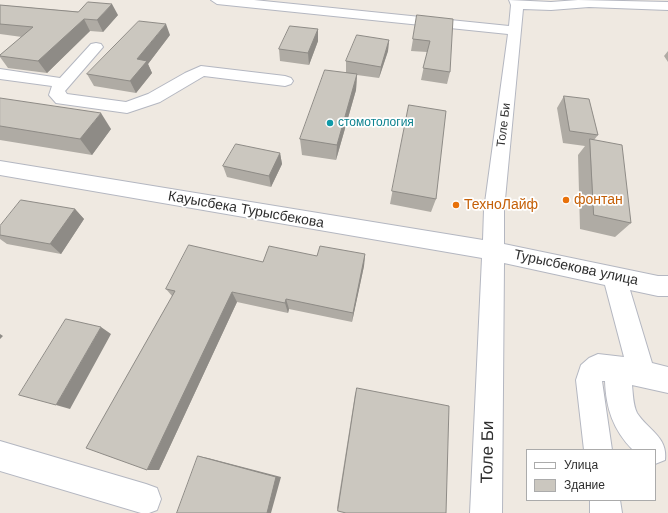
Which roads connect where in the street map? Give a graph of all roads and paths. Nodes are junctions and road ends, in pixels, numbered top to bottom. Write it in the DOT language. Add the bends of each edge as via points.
graph roads {
  1 [pos="217,0"];
  2 [pos="516,2"];
  3 [pos="668,6"];
  4 [pos="515,30"];
  5 [pos="96,47"];
  6 [pos="2,76"];
  7 [pos="285,81"];
  8 [pos="62,83"];
  9 [pos="0,168"];
  10 [pos="492,261"];
  11 [pos="614,276"];
  12 [pos="665,288"];
  13 [pos="630,372"];
  14 [pos="668,380"];
  15 [pos="598,449"];
  16 [pos="654,449"];
  17 [pos="656,450"];
  18 [pos="668,455"];
  19 [pos="0,456"];
  20 [pos="146,499"];
  21 [pos="605,501"];
  22 [pos="486,513"];
  23 [pos="606,513"];
  1 -- 4 [label="street"];
  2 -- 3 [label="street" via="552,6 589,3"];
  2 -- 4 [label="street, Толе Би"];
  4 -- 10 [label="street, Толе Би" via="494,210"];
  5 -- 8 [label="street"];
  6 -- 8 [label="street"];
  7 -- 8 [label="street" via="201,71 146,102 127,108 62,99 57,95 57,90"];
  9 -- 10 [label="street, Кауысбека Турысбекова"];
  10 -- 11 [label="street, Турысбекова улица"];
  10 -- 22 [label="street, Толе Би"];
  11 -- 12 [label="street, Турысбекова улица"];
  11 -- 13 [label="street"];
  13 -- 14 [label="street"];
  13 -- 15 [label="street" via="598,367 590,374 588,380"];
  13 -- 16 [label="street" via="619,403 625,420 638,437"];
  17 -- 18 [label="street"];
  19 -- 20 [label="street"];
  21 -- 23 [label="street"];
}
